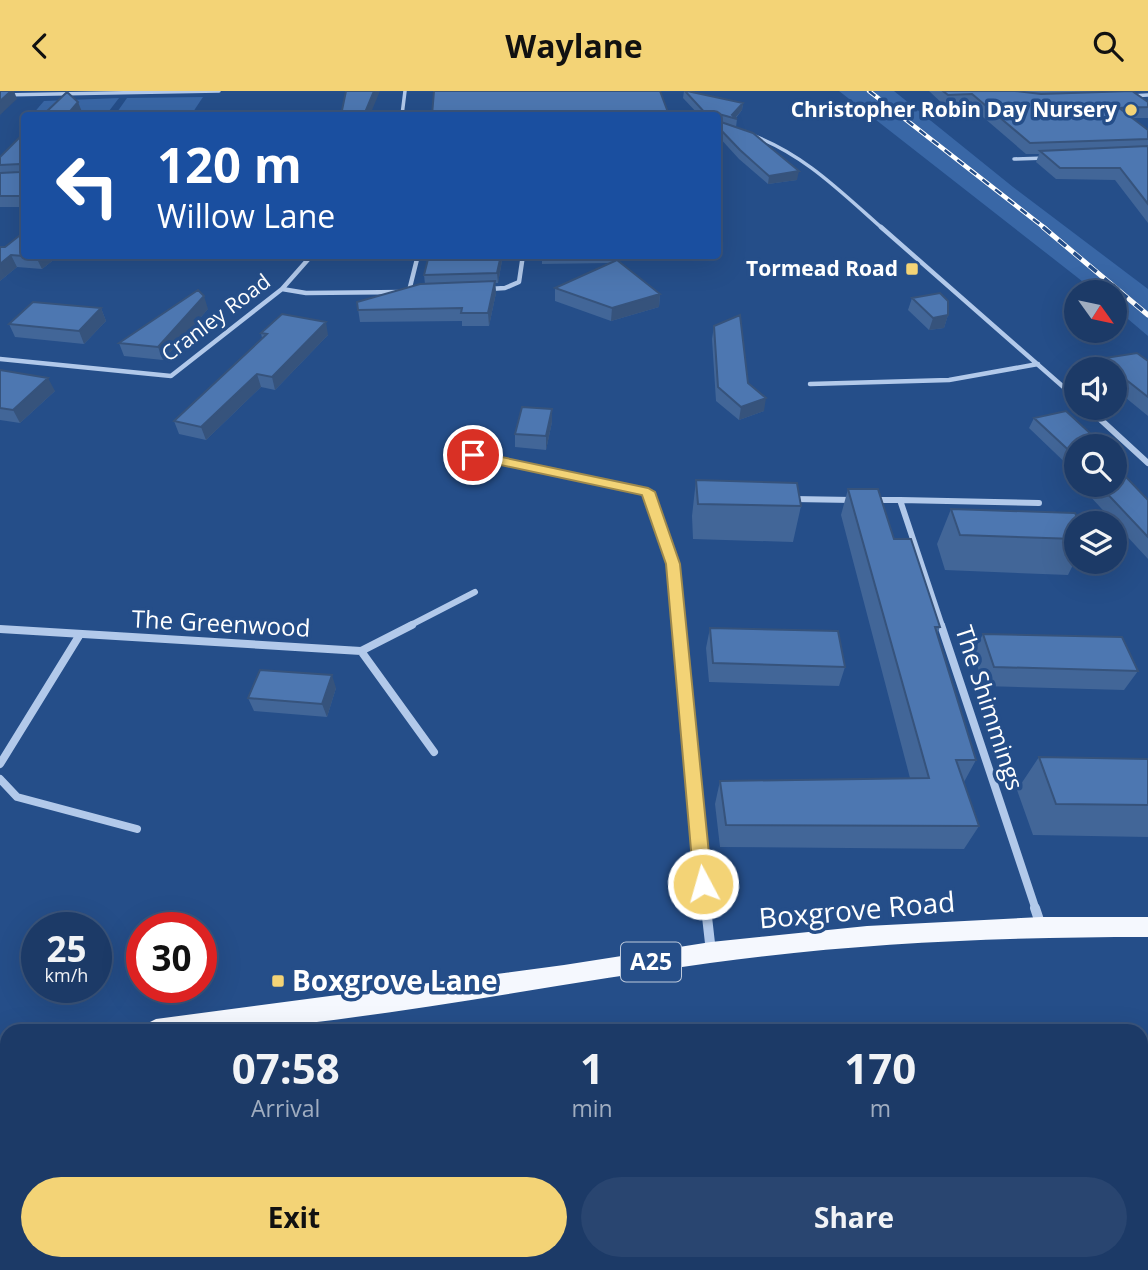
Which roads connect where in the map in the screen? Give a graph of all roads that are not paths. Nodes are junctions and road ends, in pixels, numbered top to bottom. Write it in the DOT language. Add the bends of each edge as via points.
graph roads {
  1 [pos="219,91"];
  2 [pos="405,91"];
  3 [pos="0,95"];
  4 [pos="1148,95"];
  5 [pos="1120,97"];
  6 [pos="402,112"];
  7 [pos="739,131"];
  8 [pos="1054,157"];
  9 [pos="1014,159"];
  10 [pos="308,259"];
  11 [pos="417,259"];
  12 [pos="522,259"];
  13 [pos="282,289"];
  14 [pos="477,289"];
  15 [pos="409,291"];
  16 [pos="422,291"];
  17 [pos="0,359"];
  18 [pos="1038,364"];
  19 [pos="810,384"];
  20 [pos="1064,387"];
  21 [pos="1101,420"];
  22 [pos="473,455"];
  23 [pos="1148,463"];
  24 [pos="789,499"];
  25 [pos="900,500"];
  26 [pos="1039,502"];
  27 [pos="475,592"];
  28 [pos="0,629"];
  29 [pos="79,636"];
  30 [pos="361,651"];
  31 [pos="434,751"];
  32 [pos="0,765"];
  33 [pos="0,779"];
  34 [pos="137,829"];
  35 [pos="1041,927"];
  36 [pos="1148,927"];
  37 [pos="711,952"];
  38 [pos="208,1024"];
  1 -- 3 [label="street"];
  2 -- 6 [label="street"];
  4 -- 5 [label="street"];
  7 -- 18 [label="street" via="778,144 811,166"];
  8 -- 9 [label="street"];
  10 -- 13 [label="street, Cranley Road"];
  11 -- 15 [label="street"];
  12 -- 14 [label="street" via="519,282 505,288"];
  13 -- 15 [label="street" via="306,293"];
  13 -- 17 [label="street, Cranley Road" via="171,376"];
  15 -- 16 [label="street"];
  18 -- 19 [label="street" via="949,380"];
  18 -- 20 [label="street"];
  21 -- 23 [label="street"];
  22 -- 37 [label="street" via="648,492 673,564"];
  24 -- 25 [label="street"];
  25 -- 26 [label="street"];
  25 -- 35 [label="street, The Shimmings"];
  27 -- 30 [label="street"];
  28 -- 29 [label="street, The Greenwood"];
  29 -- 30 [label="street, The Greenwood"];
  29 -- 32 [label="street"];
  30 -- 31 [label="street"];
  33 -- 34 [label="street" via="17,797"];
  35 -- 36 [label="main road, Boxgrove Road / A25"];
  35 -- 37 [label="main road, Boxgrove Road / A25" via="867,936"];
  37 -- 38 [label="main road, Boxgrove Road / A25"];
}
